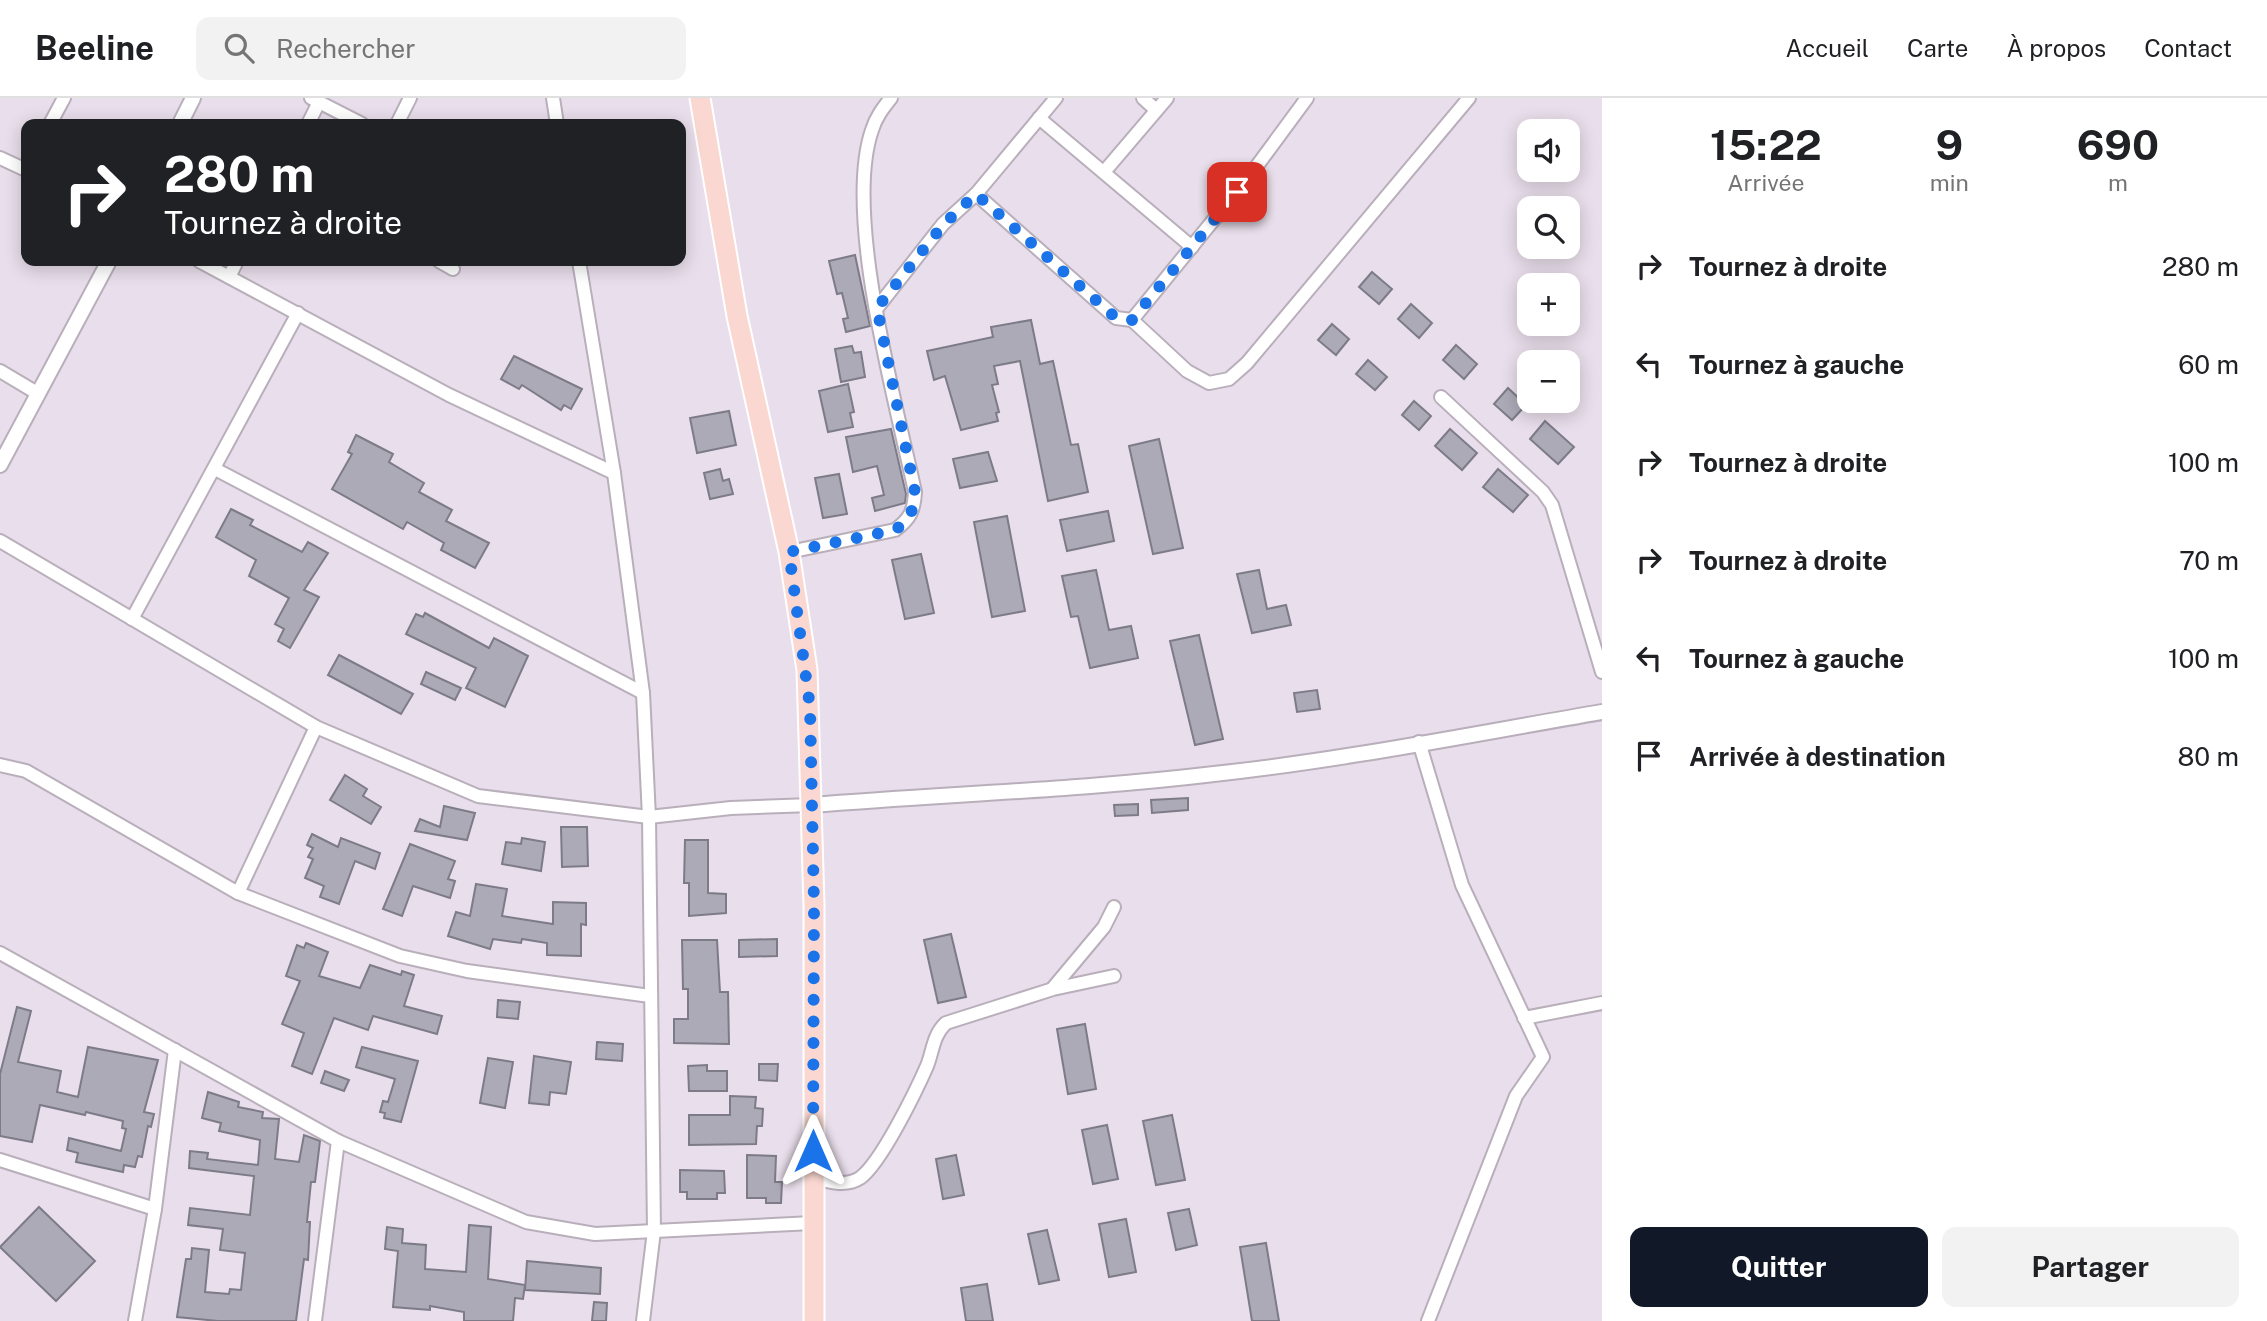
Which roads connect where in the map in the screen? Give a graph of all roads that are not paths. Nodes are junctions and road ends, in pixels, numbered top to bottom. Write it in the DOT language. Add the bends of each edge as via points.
graph roads {
  1 [pos="64,98"];
  2 [pos="193,98"];
  3 [pos="410,98"];
  4 [pos="553,98"];
  5 [pos="700,98"];
  6 [pos="891,98"];
  7 [pos="1056,98"];
  8 [pos="1143,98"];
  9 [pos="1167,98"];
  10 [pos="1307,98"];
  11 [pos="1469,98"];
  12 [pos="315,100"];
  13 [pos="1156,110"];
  14 [pos="1040,118"];
  15 [pos="53,119"];
  16 [pos="182,119"];
  17 [pos="309,119"];
  18 [pos="352,119"];
  19 [pos="400,119"];
  20 [pos="556,119"];
  21 [pos="0,158"];
  22 [pos="21,168"];
  23 [pos="1104,172"];
  24 [pos="976,194"];
  25 [pos="1192,247"];
  26 [pos="106,266"];
  27 [pos="209,266"];
  28 [pos="234,266"];
  29 [pos="448,266"];
  30 [pos="580,266"];
  31 [pos="453,269"];
  32 [pos="229,276"];
  33 [pos="877,308"];
  34 [pos="298,313"];
  35 [pos="1132,320"];
  36 [pos="0,371"];
  37 [pos="37,393"];
  38 [pos="1441,397"];
  39 [pos="0,465"];
  40 [pos="215,469"];
  41 [pos="614,473"];
  42 [pos="0,541"];
  43 [pos="789,552"];
  44 [pos="132,620"];
  45 [pos="1602,673"];
  46 [pos="643,693"];
  47 [pos="1602,712"];
  48 [pos="316,727"];
  49 [pos="1419,742"];
  50 [pos="0,765"];
  51 [pos="812,805"];
  52 [pos="649,817"];
  53 [pos="238,893"];
  54 [pos="1114,907"];
  55 [pos="0,953"];
  56 [pos="1114,976"];
  57 [pos="1053,989"];
  58 [pos="650,996"];
  59 [pos="1602,1003"];
  60 [pos="1524,1018"];
  61 [pos="175,1050"];
  62 [pos="338,1141"];
  63 [pos="0,1160"];
  64 [pos="813,1177"];
  65 [pos="155,1209"];
  66 [pos="813,1223"];
  67 [pos="654,1231"];
  68 [pos="135,1321"];
  69 [pos="315,1321"];
  70 [pos="643,1321"];
  71 [pos="814,1321"];
  72 [pos="1428,1321"];
  1 -- 15 [label="street"];
  2 -- 16 [label="street"];
  3 -- 19 [label="street"];
  4 -- 20 [label="street"];
  5 -- 43 [label="main road" via="737,316"];
  6 -- 33 [label="street" via="871,132 865,172 865,220"];
  7 -- 14 [label="street"];
  8 -- 13 [label="street"];
  9 -- 13 [label="street"];
  10 -- 25 [label="street"];
  11 -- 35 [label="street" via="1229,379 1209,383 1186,371"];
  12 -- 17 [label="street"];
  12 -- 18 [label="street"];
  13 -- 23 [label="street"];
  14 -- 23 [label="street"];
  14 -- 24 [label="street"];
  21 -- 22 [label="street"];
  23 -- 25 [label="street"];
  24 -- 33 [label="street" via="943,225"];
  24 -- 35 [label="street" via="1116,318"];
  25 -- 35 [label="street"];
  26 -- 37 [label="street"];
  27 -- 32 [label="street"];
  28 -- 32 [label="street"];
  29 -- 31 [label="street"];
  30 -- 41 [label="street"];
  32 -- 34 [label="street"];
  33 -- 43 [label="street" via="915,492 914,508 895,530"];
  34 -- 40 [label="street"];
  34 -- 41 [label="street" via="449,395"];
  36 -- 37 [label="street"];
  37 -- 39 [label="street"];
  38 -- 45 [label="street" via="1552,505"];
  40 -- 44 [label="street"];
  40 -- 46 [label="street"];
  41 -- 46 [label="street"];
  42 -- 44 [label="street"];
  43 -- 51 [label="main road" via="807,670"];
  44 -- 48 [label="street"];
  46 -- 52 [label="street"];
  47 -- 49 [label="street"];
  48 -- 52 [label="street" via="478,796"];
  48 -- 53 [label="street"];
  49 -- 51 [label="street" via="1217,774"];
  49 -- 60 [label="street" via="1462,885"];
  50 -- 53 [label="street" via="26,771"];
  51 -- 52 [label="street"];
  51 -- 64 [label="main road"];
  52 -- 58 [label="street"];
  53 -- 58 [label="street" via="400,956 467,971"];
  54 -- 57 [label="street" via="1104,927"];
  55 -- 61 [label="street"];
  56 -- 57 [label="street"];
  57 -- 64 [label="street" via="946,1023 935,1038 904,1113 870,1168 847,1182"];
  58 -- 67 [label="street"];
  59 -- 60 [label="street"];
  60 -- 72 [label="street" via="1543,1057 1516,1096"];
  61 -- 62 [label="street"];
  61 -- 65 [label="street"];
  62 -- 67 [label="street" via="526,1222 595,1234"];
  62 -- 69 [label="street"];
  63 -- 65 [label="street"];
  64 -- 66 [label="main road"];
  65 -- 68 [label="street"];
  66 -- 67 [label="street"];
  66 -- 71 [label="main road"];
  67 -- 70 [label="street"];
}
